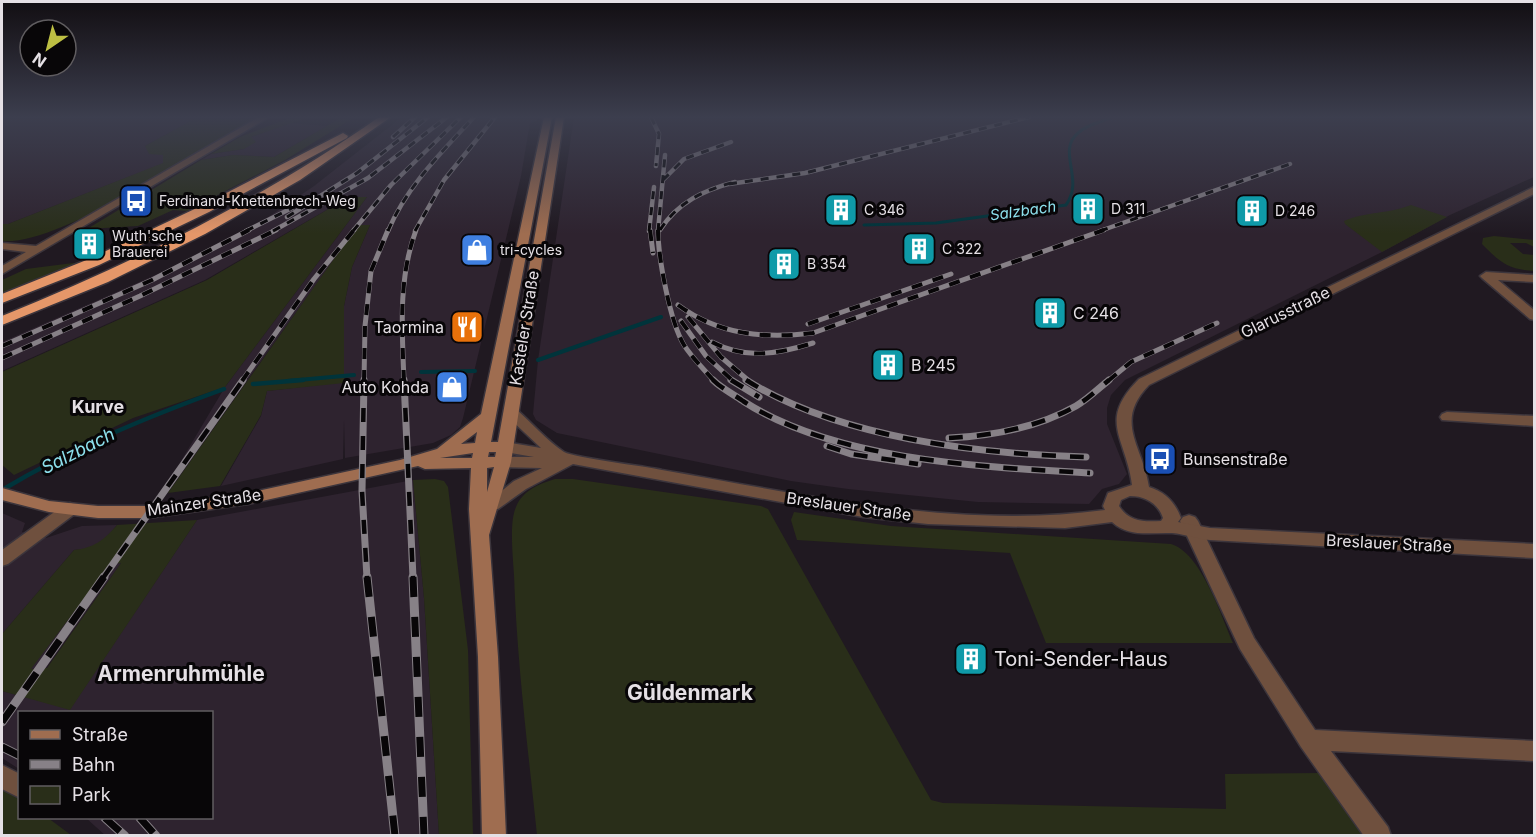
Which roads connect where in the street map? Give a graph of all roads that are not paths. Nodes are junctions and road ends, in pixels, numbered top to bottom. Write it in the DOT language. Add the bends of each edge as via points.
graph roads {
  1 [pos="198,156"];
  2 [pos="312,156"];
  3 [pos="327,156"];
  4 [pos="342,156"];
  5 [pos="540,156"];
  6 [pos="554,156"];
  7 [pos="1534,190"];
  8 [pos="2,246"];
  9 [pos="38,250"];
  10 [pos="2,271"];
  11 [pos="1534,278"];
  12 [pos="2,299"];
  13 [pos="34,303"];
  14 [pos="2,311"];
  15 [pos="1534,316"];
  16 [pos="2,321"];
  17 [pos="2,331"];
  18 [pos="511,412"];
  19 [pos="486,417"];
  20 [pos="1447,417"];
  21 [pos="1534,421"];
  22 [pos="438,453"];
  23 [pos="480,454"];
  24 [pos="504,454"];
  25 [pos="562,459"];
  26 [pos="414,463"];
  27 [pos="1142,491"];
  28 [pos="6,495"];
  29 [pos="492,505"];
  30 [pos="70,509"];
  31 [pos="1116,515"];
  32 [pos="1168,519"];
  33 [pos="1191,527"];
  34 [pos="480,536"];
  35 [pos="1534,551"];
  36 [pos="2,559"];
  37 [pos="1309,740"];
  38 [pos="1534,751"];
  39 [pos="2,776"];
  40 [pos="18,786"];
  41 [pos="494,836"];
  42 [pos="1378,836"];
  1 -- 9 [label="street"];
  2 -- 12 [label="highway" via="94,262"];
  3 -- 13 [label="highway" via="232,216 138,262"];
  4 -- 17 [label="highway" via="243,221 128,278"];
  5 -- 19 [label="main road, Kasteler Straße"];
  6 -- 18 [label="main road, Kasteler Straße"];
  7 -- 27 [label="street, Glarusstraße" via="1144,382 1123,411 1123,427 1139,470"];
  8 -- 9 [label="street"];
  9 -- 10 [label="street"];
  11 -- 15 [label="street" via="1486,276"];
  13 -- 14 [label="highway"];
  13 -- 16 [label="highway"];
  18 -- 24 [label="main road, Kasteler Straße"];
  18 -- 25 [label="street"];
  19 -- 22 [label="main road"];
  19 -- 23 [label="main road, Kasteler Straße"];
  20 -- 21 [label="street"];
  22 -- 23 [label="main road, Mainzer Straße"];
  22 -- 26 [label="main road, Mainzer Straße"];
  23 -- 24 [label="main road, Mainzer Straße"];
  23 -- 26 [label="main road, Mainzer Straße"];
  23 -- 34 [label="main road, Kasteler Straße"];
  24 -- 25 [label="street, Breslauer Straße"];
  24 -- 29 [label="main road, Kasteler Straße"];
  25 -- 29 [label="street"];
  25 -- 31 [label="street, Breslauer Straße" via="863,511 928,518 1065,522"];
  26 -- 30 [label="main road, Mainzer Straße" via="196,506 126,511"];
  27 -- 31 [label="street" via="1122,492 1114,497 1111,506"];
  27 -- 32 [label="street" via="1160,499"];
  28 -- 30 [label="main road, Mainzer Straße"];
  29 -- 34 [label="main road, Kasteler Straße"];
  30 -- 36 [label="street"];
  31 -- 32 [label="street" via="1145,530"];
  32 -- 33 [label="street, Breslauer Straße"];
  33 -- 35 [label="street, Breslauer Straße" via="1244,535"];
  33 -- 37 [label="street" via="1247,643"];
  34 -- 41 [label="main road, Kasteler Straße"];
  37 -- 38 [label="street"];
  37 -- 42 [label="street"];
  39 -- 40 [label="street"];
}
